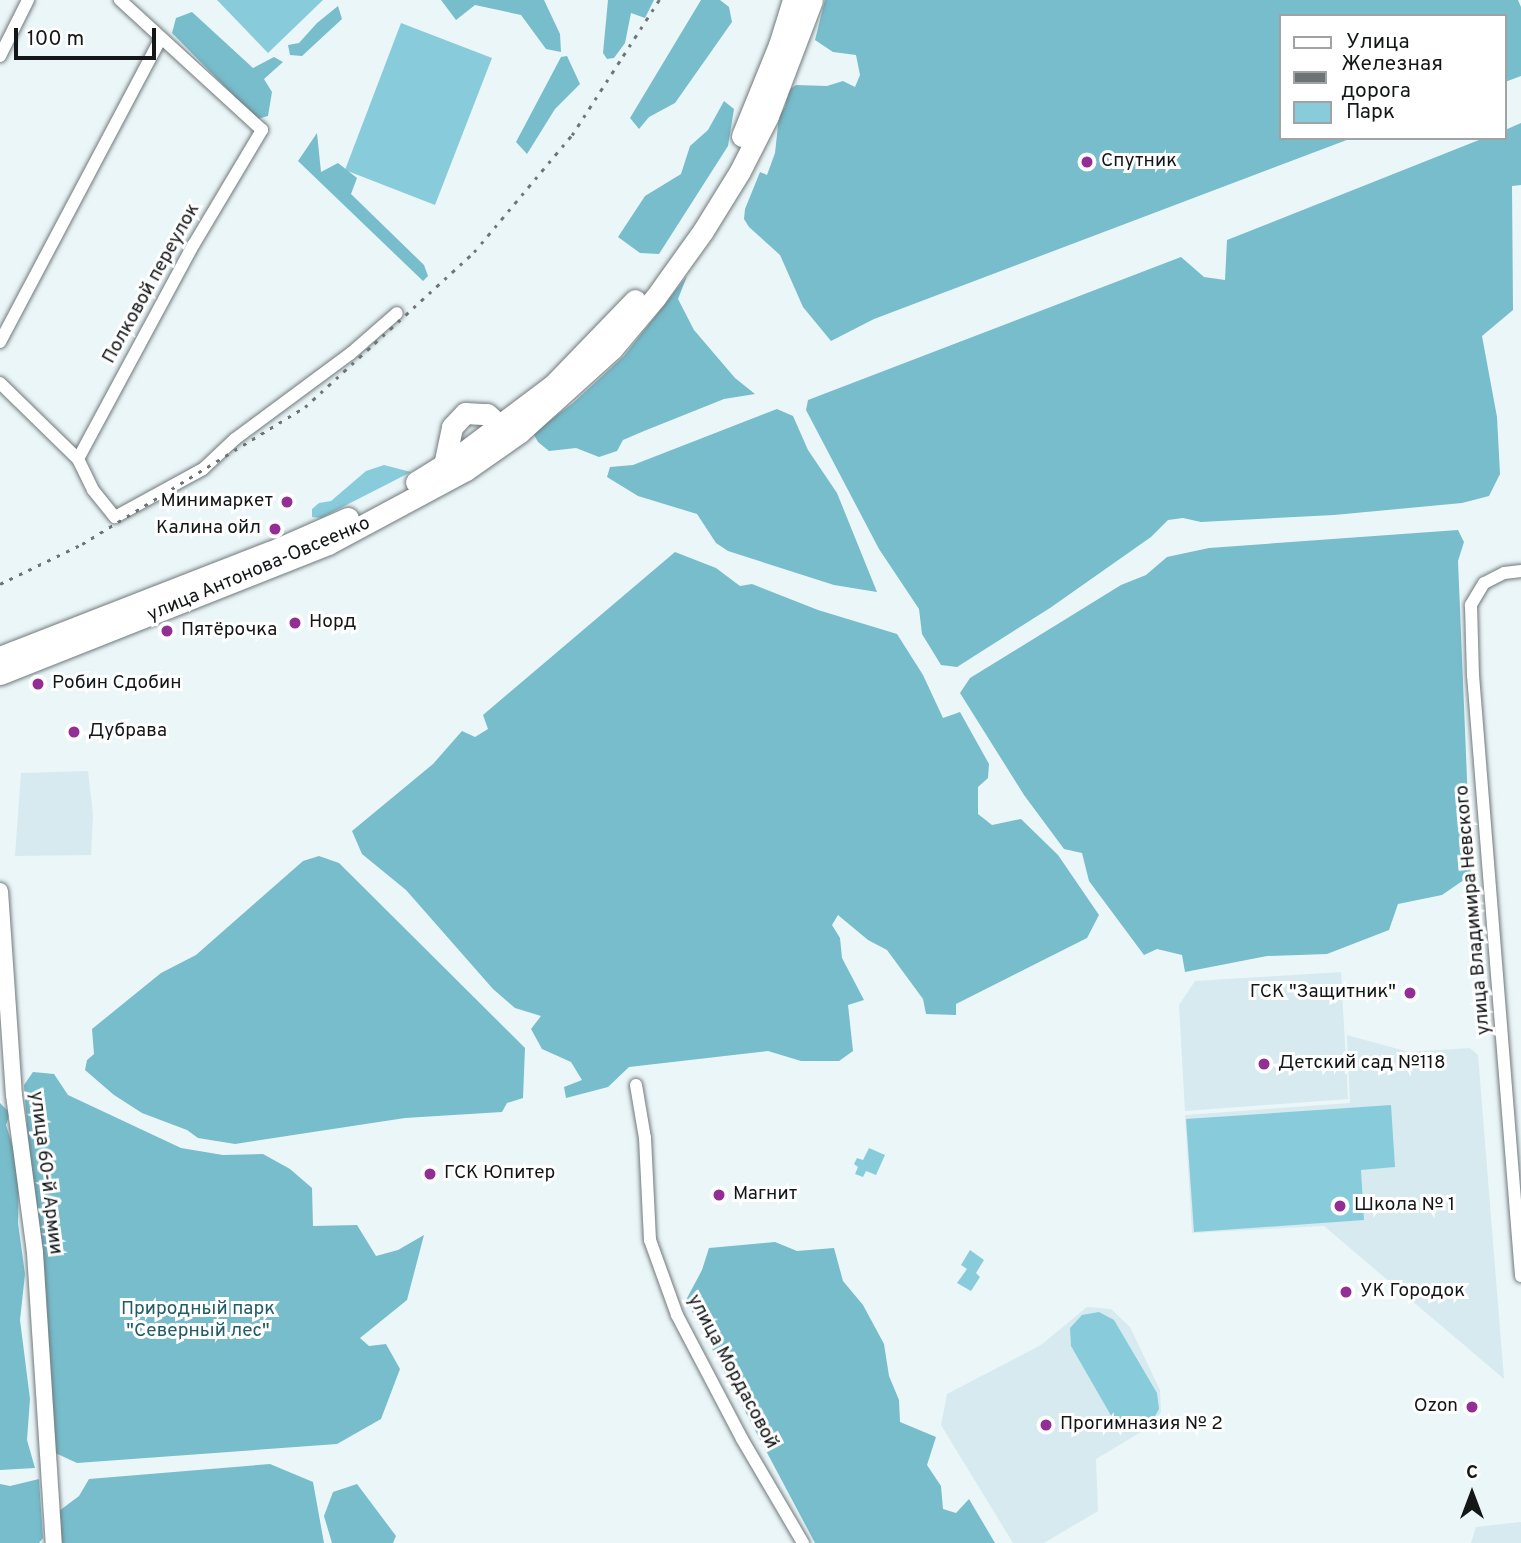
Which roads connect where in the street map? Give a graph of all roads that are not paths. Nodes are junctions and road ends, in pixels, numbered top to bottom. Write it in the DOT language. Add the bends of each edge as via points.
graph roads {
  1 [pos="28,0"];
  2 [pos="120,0"];
  3 [pos="793,0"];
  4 [pos="812,0"];
  5 [pos="160,40"];
  6 [pos="0,56"];
  7 [pos="397,313"];
  8 [pos="0,342"];
  9 [pos="0,383"];
  10 [pos="500,436"];
  11 [pos="78,459"];
  12 [pos="443,465"];
  13 [pos="1521,570"];
  14 [pos="0,657"];
  15 [pos="0,674"];
  16 [pos="0,891"];
  17 [pos="4,1004"];
  18 [pos="636,1085"];
  19 [pos="7,1097"];
  20 [pos="1521,1276"];
  21 [pos="54,1543"];
  22 [pos="803,1543"];
  1 -- 6 [label="street"];
  2 -- 5 [label="street"];
  3 -- 10 [label="highway, улица Антонова-Овсеенко" via="749,122 729,165 691,224 599,340"];
  4 -- 10 [label="highway, улица Антонова-Овсеенко" via="768,116 703,231 612,349"];
  5 -- 8 [label="street"];
  5 -- 11 [label="street, Полковой переулок" via="262,130 194,244"];
  7 -- 11 [label="street" via="203,469 115,517"];
  9 -- 11 [label="street"];
  10 -- 12 [label="highway, улица Антонова-Овсеенко"];
  10 -- 12 [label="highway" via="482,412 461,416 452,427"];
  10 -- 15 [label="highway, улица Антонова-Овсеенко" via="407,503 328,544"];
  12 -- 14 [label="highway, улица Антонова-Овсеенко" via="322,530"];
  13 -- 20 [label="street, улица Владимира Невского" via="1484,583 1471,606"];
  16 -- 17 [label="street, улица 60-й Армии"];
  17 -- 19 [label="street, улица 60-й Армии"];
  18 -- 22 [label="street, улица Мордасовой" via="645,1138 650,1240 677,1315"];
  19 -- 21 [label="street, улица 60-й Армии" via="35,1254"];
}
